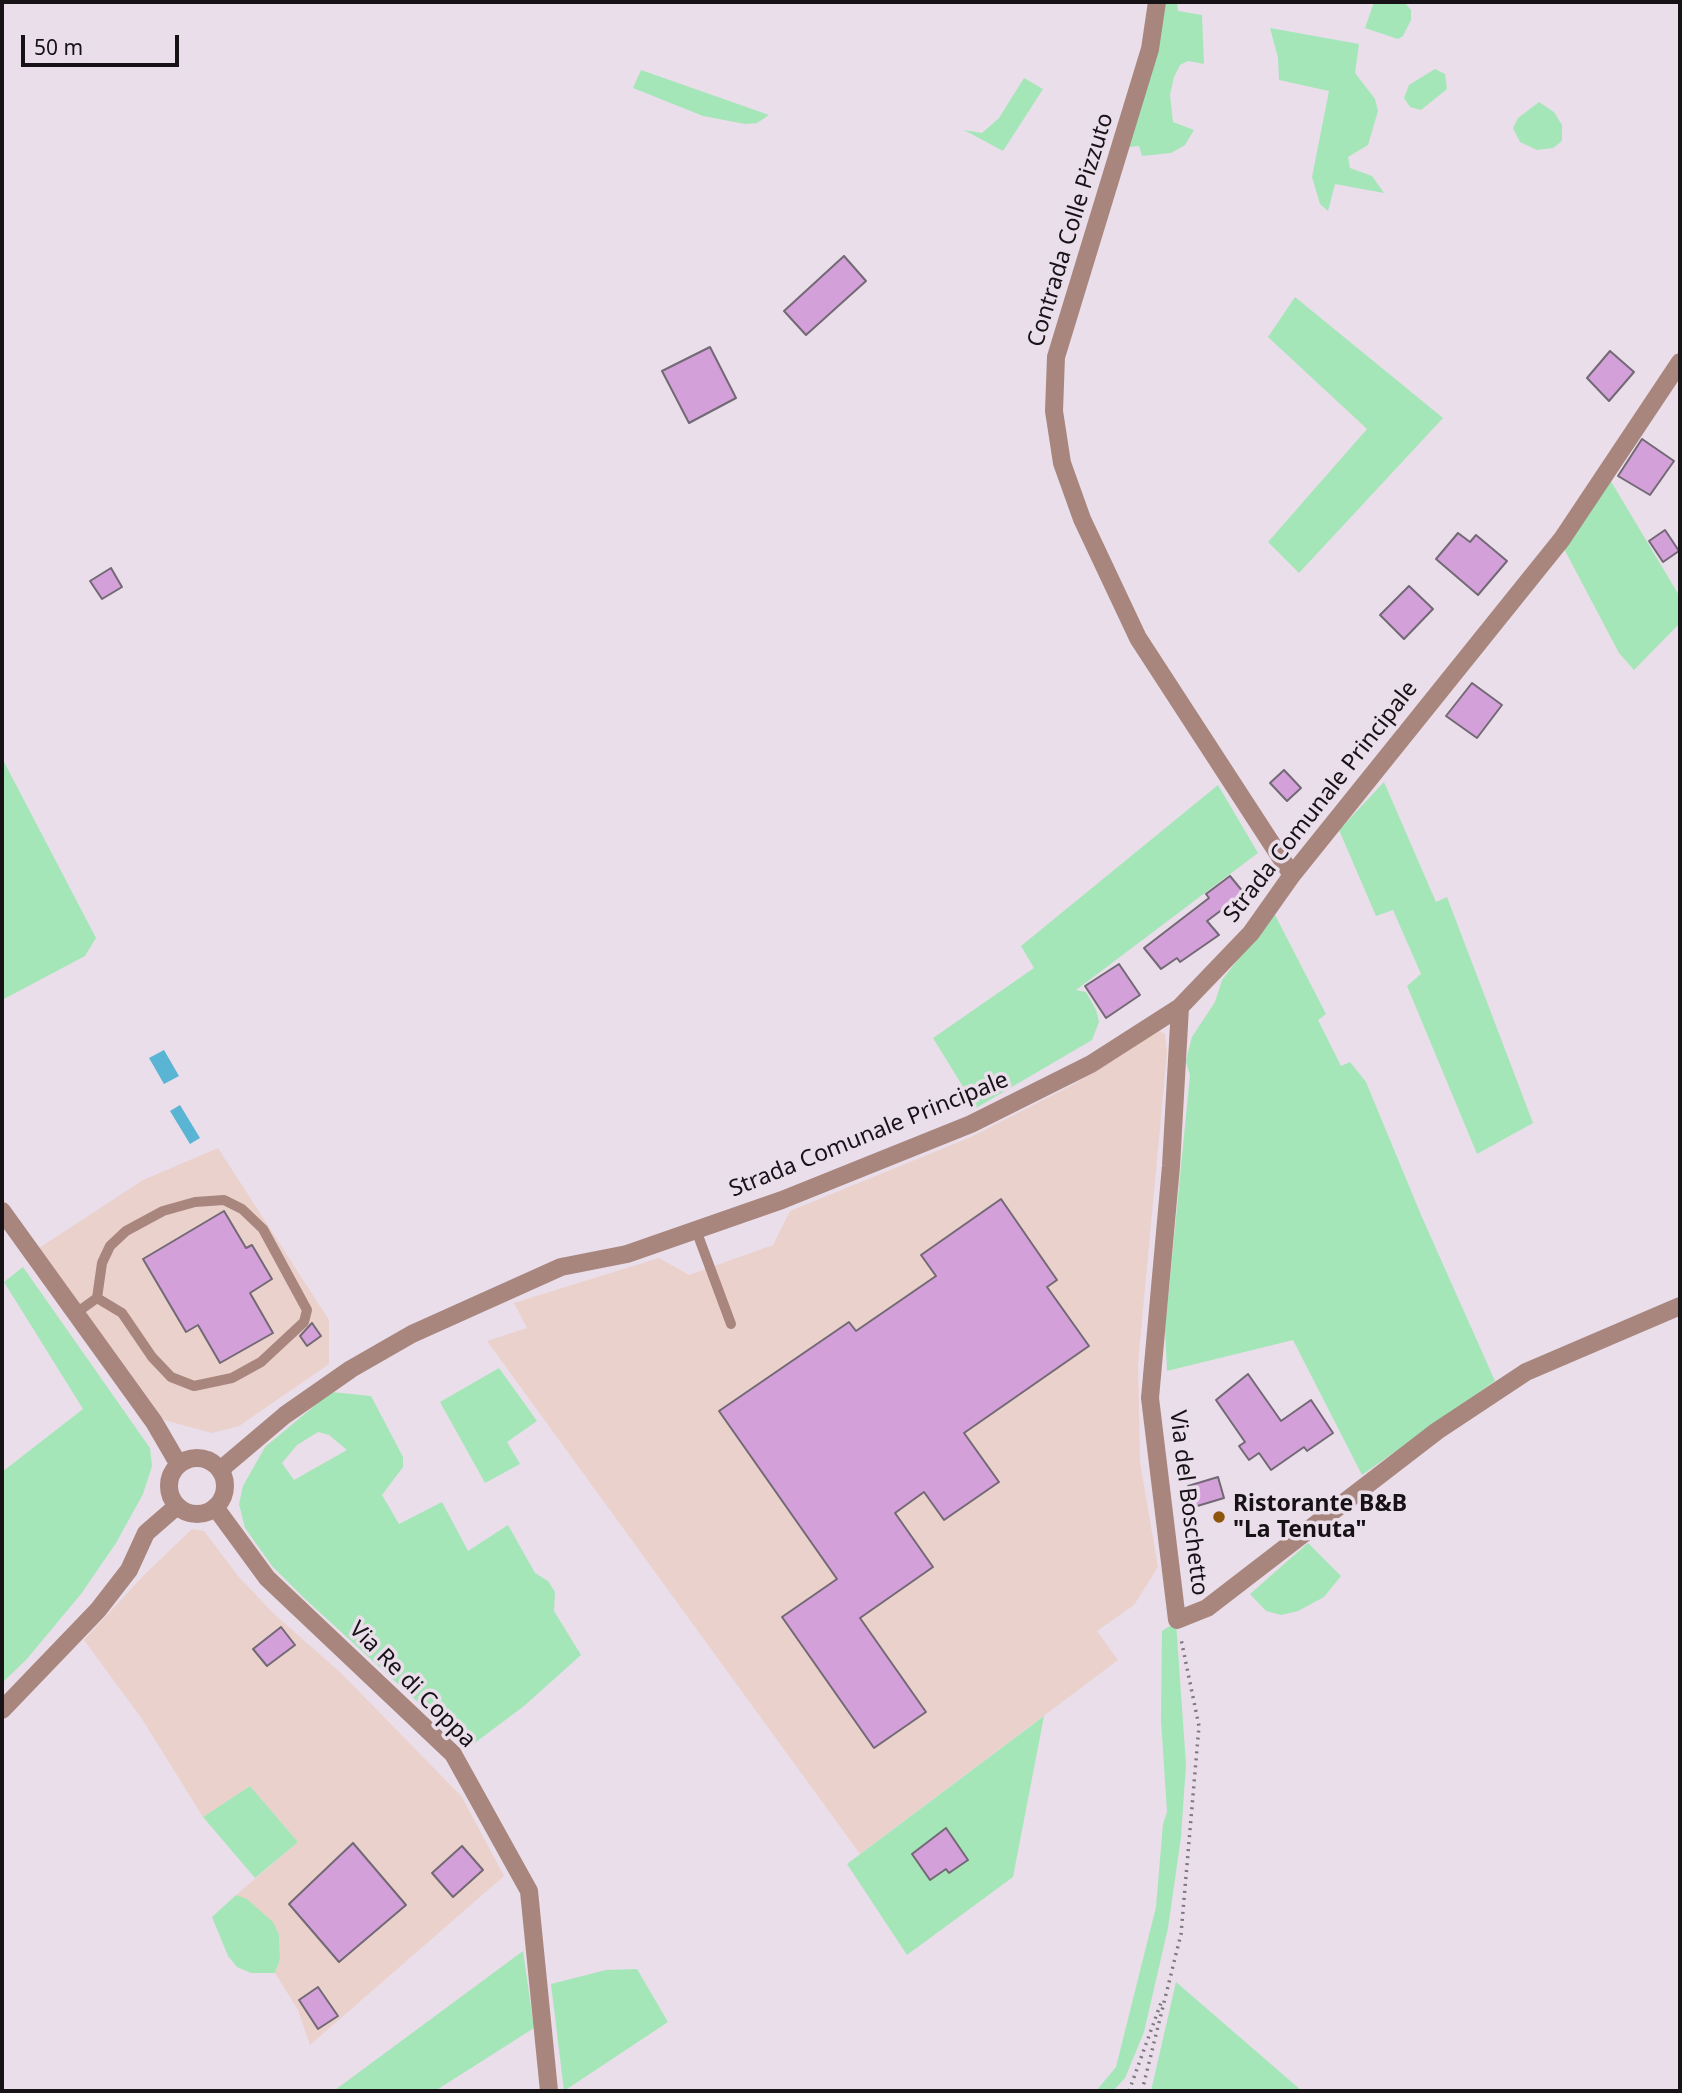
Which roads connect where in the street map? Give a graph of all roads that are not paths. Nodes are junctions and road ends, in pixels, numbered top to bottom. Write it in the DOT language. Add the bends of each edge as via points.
graph roads {
  1 [pos="1157,2"];
  2 [pos="1680,362"];
  3 [pos="1292,875"];
  4 [pos="1180,1007"];
  5 [pos="2,1210"];
  6 [pos="696,1230"];
  7 [pos="97,1298"];
  8 [pos="1680,1306"];
  9 [pos="76,1313"];
  10 [pos="732,1324"];
  11 [pos="179,1465"];
  12 [pos="220,1471"];
  13 [pos="177,1506"];
  14 [pos="215,1507"];
  15 [pos="2,1710"];
  16 [pos="549,2091"];
  1 -- 3 [label="street, Contrada Colle Pizzuto" via="1150,49 1056,357 1054,411 1062,463 1082,519 1138,638"];
  2 -- 3 [label="street, Strada Comunale Principale" via="1562,539"];
  3 -- 4 [label="street, Strada Comunale Principale" via="1251,933"];
  4 -- 6 [label="street, Strada Comunale Principale" via="1091,1064 971,1124"];
  4 -- 8 [label="street, Via del Boschetto" via="1150,1398 1177,1620 1207,1608 1437,1430 1526,1372"];
  5 -- 9 [label="street"];
  6 -- 10 [label="lane"];
  6 -- 12 [label="street, Strada Comunale Principale" via="627,1254 561,1267 412,1334 296,1407"];
  7 -- 7 [label="lane" via="102,1263 110,1245 126,1231 163,1211 224,1200 242,1209 262,1230 307,1310 304,1322 261,1362 232,1378 194,1386 171,1377 122,1312"];
  7 -- 9 [label="lane"];
  9 -- 11 [label="street"];
  11 -- 12 [label="street" via="197,1458"];
  11 -- 13 [label="street" via="169,1485"];
  12 -- 14 [label="street" via="225,1486"];
  13 -- 14 [label="street" via="192,1514"];
  13 -- 15 [label="street" via="146,1533 128,1570 98,1610"];
  14 -- 16 [label="street, Via Re di Coppa" via="267,1578 453,1754 529,1891"];
}
